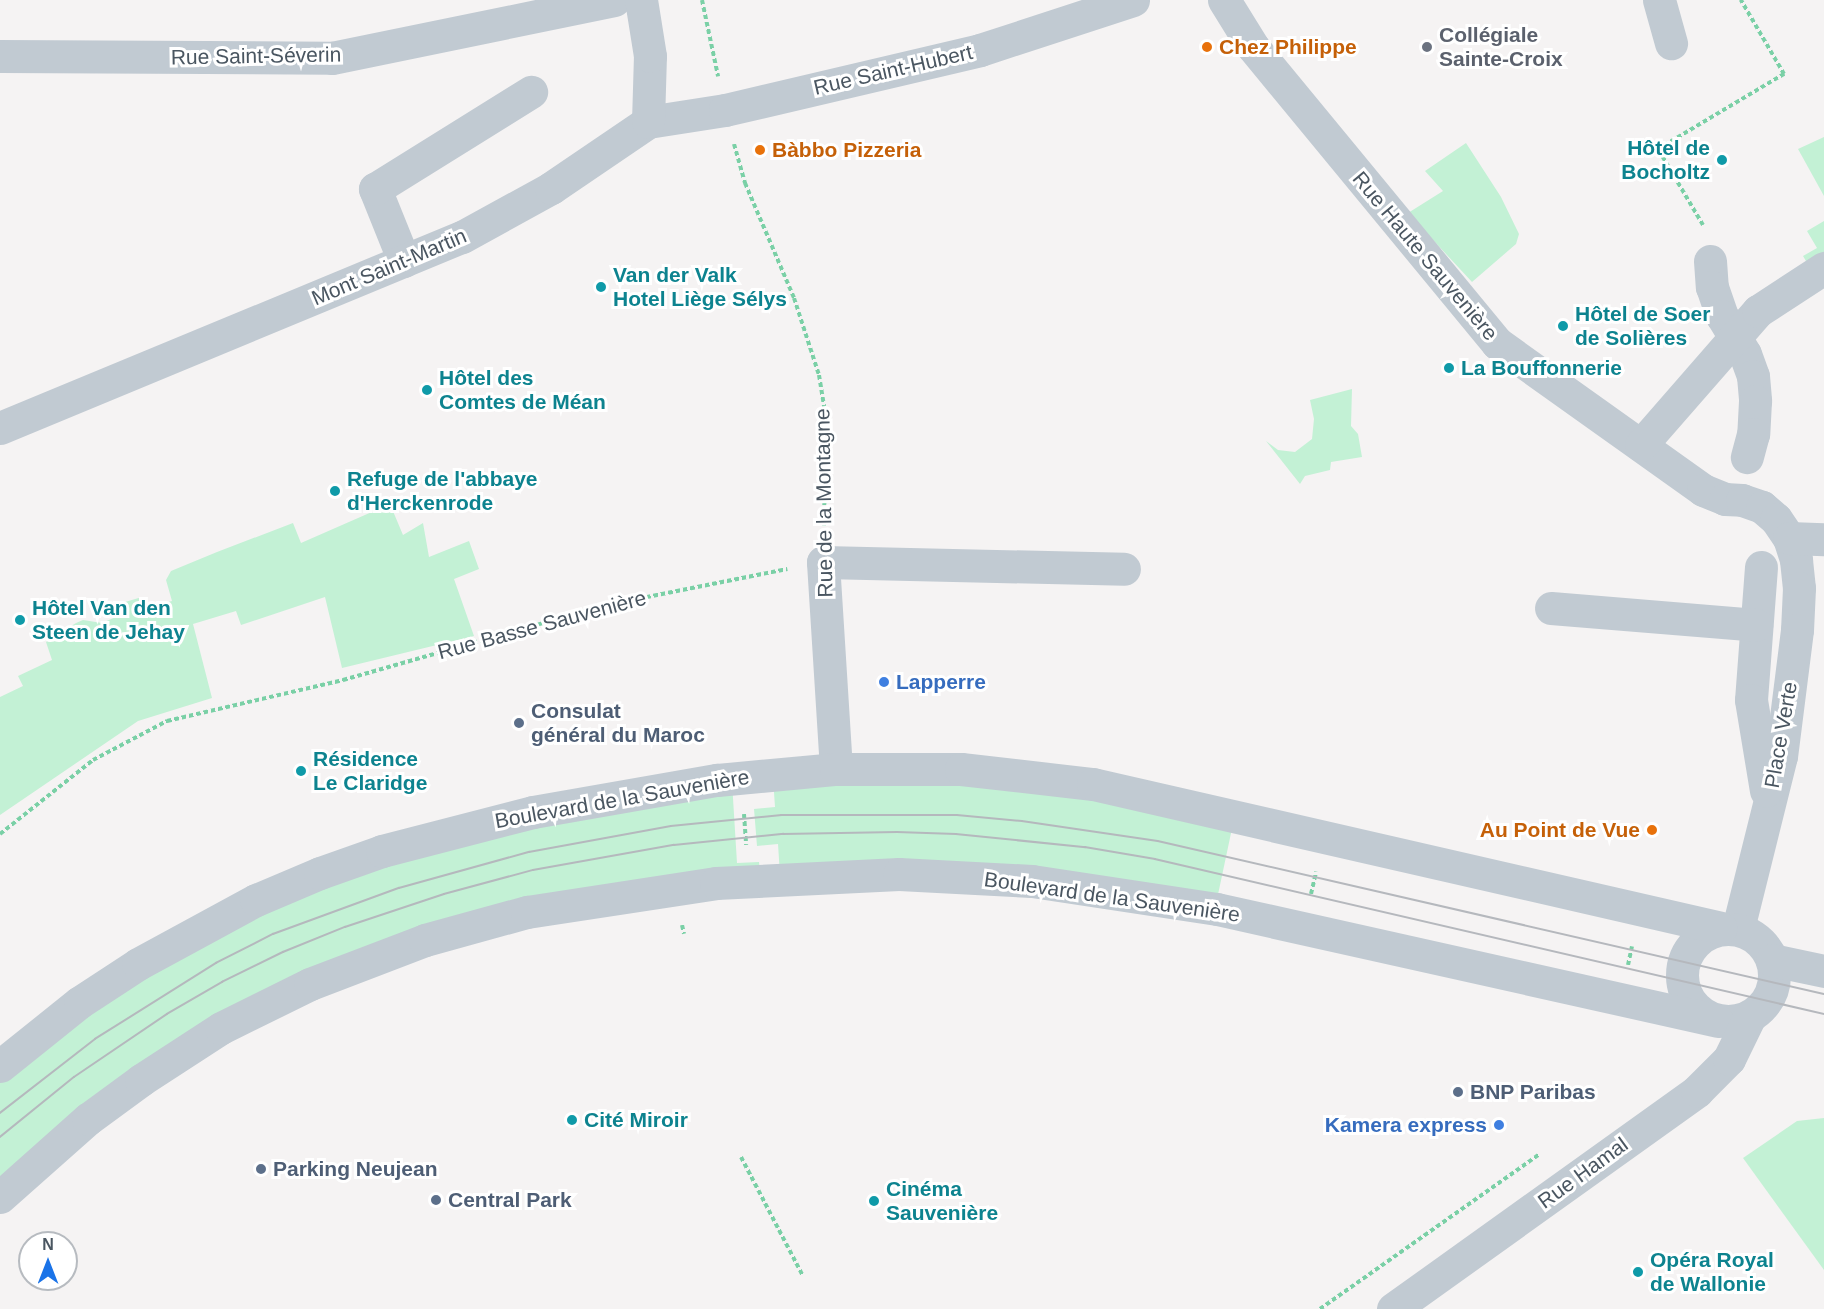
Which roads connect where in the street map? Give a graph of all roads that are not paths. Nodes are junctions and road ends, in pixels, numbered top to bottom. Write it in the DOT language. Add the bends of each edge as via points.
graph roads {
  1 [pos="614,0"];
  2 [pos="641,0"];
  3 [pos="1133,0"];
  4 [pos="1224,0"];
  5 [pos="1659,0"];
  6 [pos="1671,43"];
  7 [pos="0,56"];
  8 [pos="531,92"];
  9 [pos="648,122"];
  10 [pos="404,261"];
  11 [pos="1710,261"];
  12 [pos="1824,268"];
  13 [pos="1736,336"];
  14 [pos="0,428"];
  15 [pos="1641,445"];
  16 [pos="1747,457"];
  17 [pos="1789,538"];
  18 [pos="1824,539"];
  19 [pos="1761,567"];
  20 [pos="1124,569"];
  21 [pos="1551,608"];
  22 [pos="1756,625"];
  23 [pos="836,769"];
  24 [pos="1768,804"];
  25 [pos="1729,929"];
  26 [pos="1772,960"];
  27 [pos="1824,971"];
  28 [pos="1734,1018"];
  29 [pos="0,1066"];
  30 [pos="0,1197"];
  31 [pos="1393,1309"];
  1 -- 7 [label="street, Rue Saint-Séverin" via="332,58"];
  2 -- 9 [label="street" via="650,56"];
  3 -- 9 [label="street, Rue Saint-Hubert" via="980,50 725,110"];
  4 -- 15 [label="street, Rue Haute Sauvenière" via="1253,47 1497,343"];
  5 -- 6 [label="street"];
  8 -- 10 [label="street" via="375,189"];
  9 -- 10 [label="street, Mont Saint-Martin" via="551,188 462,237"];
  10 -- 14 [label="street, Mont Saint-Martin"];
  11 -- 13 [label="street" via="1712,287 1722,316"];
  12 -- 13 [label="street" via="1758,311"];
  13 -- 15 [label="street"];
  13 -- 16 [label="street" via="1753,376 1753,434"];
  15 -- 17 [label="street, Rue Haute Sauvenière" via="1703,490 1762,507"];
  17 -- 18 [label="street"];
  17 -- 24 [label="street, Place Verte" via="1799,588 1797,630 1781,756"];
  19 -- 22 [label="street"];
  20 -- 23 [label="street, Rue de la Montagne" via="823,562"];
  21 -- 22 [label="street"];
  22 -- 24 [label="street" via="1751,700"];
  23 -- 25 [label="street, Boulevard de la Sauvenière" via="960,769 1094,784"];
  23 -- 29 [label="street, Boulevard de la Sauvenière" via="663,788 533,812 382,851 256,900 138,963 80,1002"];
  24 -- 25 [label="street, Place Verte" via="1753,875"];
  25 -- 26 [label="street" via="1752,936"];
  25 -- 28 [label="street" via="1706,934 1693,944 1681,973 1691,1004 1703,1014"];
  26 -- 27 [label="street"];
  26 -- 28 [label="street, Rue Hamal" via="1771,992 1762,1006"];
  28 -- 30 [label="street, Boulevard de la Sauvenière" via="1620,1000 1217,909 1032,881 899,874 705,884 526,912 354,965 252,1012 176,1056 88,1119"];
  28 -- 31 [label="street, Rue Hamal" via="1729,1059 1697,1091"];
}
